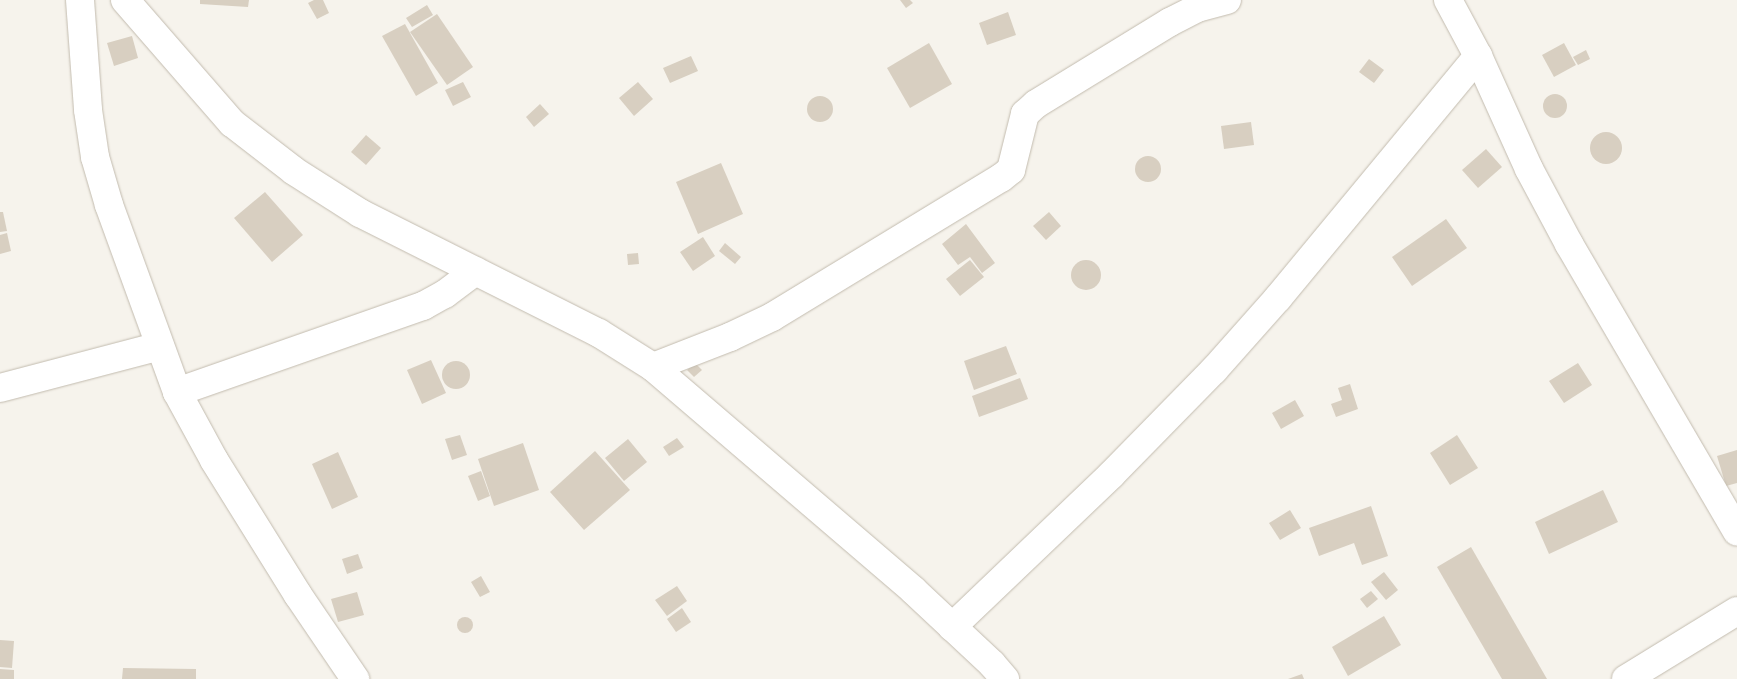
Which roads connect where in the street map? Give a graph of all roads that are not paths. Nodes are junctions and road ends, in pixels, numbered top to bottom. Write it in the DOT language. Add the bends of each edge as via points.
graph roads {
  1 [pos="80,0"];
  2 [pos="125,0"];
  3 [pos="1227,0"];
  4 [pos="1448,0"];
  5 [pos="1478,56"];
  6 [pos="475,270"];
  7 [pos="160,346"];
  8 [pos="653,367"];
  9 [pos="0,388"];
  10 [pos="177,392"];
  11 [pos="1737,532"];
  12 [pos="1737,611"];
  13 [pos="952,626"];
  14 [pos="355,679"];
  15 [pos="1005,679"];
  16 [pos="1626,679"];
  1 -- 7 [label="street" via="95,157"];
  2 -- 6 [label="street" via="232,123 294,170 360,213"];
  3 -- 8 [label="street" via="1197,8 1170,22 1036,104 1025,114 1015,160 1011,170 1001,178 772,317"];
  4 -- 5 [label="street"];
  5 -- 11 [label="street" via="1529,169 1574,252"];
  5 -- 13 [label="street" via="1278,298 1214,370 1112,474"];
  6 -- 8 [label="street" via="599,333"];
  6 -- 10 [label="street" via="445,294 422,306"];
  7 -- 9 [label="street"];
  7 -- 10 [label="street"];
  8 -- 13 [label="street"];
  10 -- 14 [label="street" via="214,460"];
  12 -- 16 [label="street"];
  13 -- 15 [label="street"];
}
